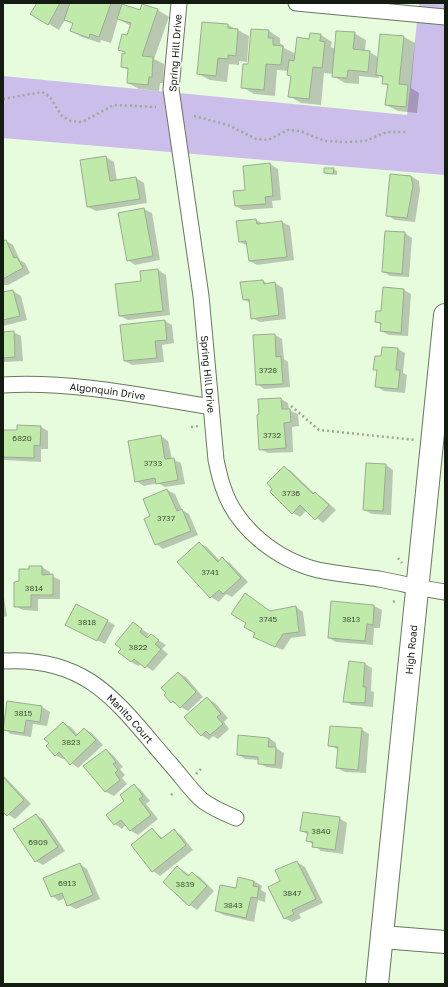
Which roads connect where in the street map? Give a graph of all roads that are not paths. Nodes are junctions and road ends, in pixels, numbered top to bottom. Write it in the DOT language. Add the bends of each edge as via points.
graph roads {
  1 [pos="178,3"];
  2 [pos="296,3"];
  3 [pos="445,17"];
  4 [pos="445,315"];
  5 [pos="3,385"];
  6 [pos="211,406"];
  7 [pos="418,586"];
  8 [pos="445,592"];
  9 [pos="3,661"];
  10 [pos="236,818"];
  11 [pos="382,937"];
  12 [pos="445,942"];
  13 [pos="377,984"];
  1 -- 6 [label="street, Spring Hill Drive" via="171,89 201,296"];
  2 -- 3 [label="street"];
  4 -- 7 [label="street, High Road"];
  5 -- 6 [label="street, Algonquin Drive" via="74,387"];
  6 -- 7 [label="street, Spring Hill Drive" via="216,460 222,487 237,515 258,538 284,557 318,570"];
  7 -- 8 [label="street, Spring Hill Drive"];
  7 -- 11 [label="street, High Road"];
  9 -- 10 [label="street, Manito Court" via="38,661 56,665 81,674 95,683 119,705 202,800"];
  11 -- 12 [label="street"];
  11 -- 13 [label="street, High Road"];
}
